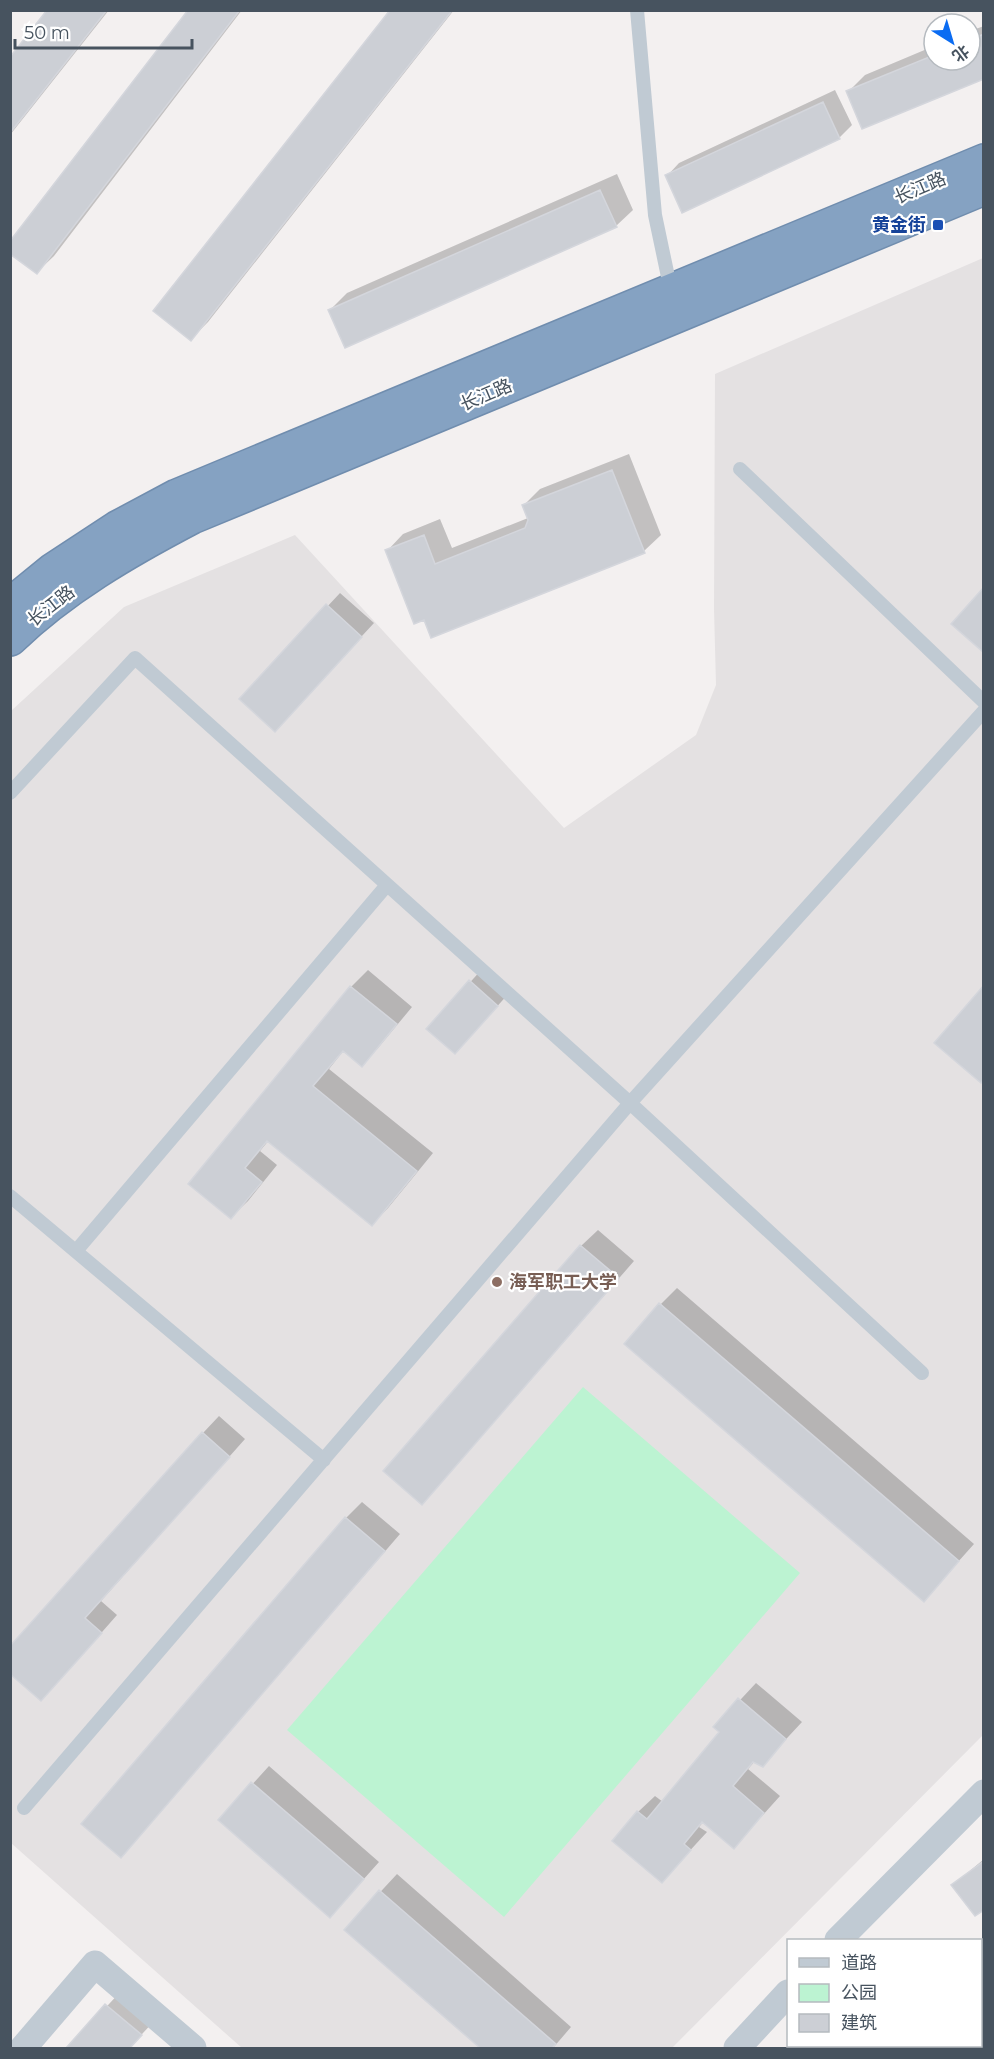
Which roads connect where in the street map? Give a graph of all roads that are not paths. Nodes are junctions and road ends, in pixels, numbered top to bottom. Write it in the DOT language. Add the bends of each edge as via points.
graph roads {
  1 [pos="637,10"];
  2 [pos="984,161"];
  3 [pos="984,188"];
  4 [pos="671,291"];
  5 [pos="740,469"];
  6 [pos="10,605"];
  7 [pos="10,639"];
  8 [pos="984,702"];
  9 [pos="984,711"];
  10 [pos="10,793"];
  11 [pos="387,885"];
  12 [pos="630,1103"];
  13 [pos="10,1196"];
  14 [pos="76,1251"];
  15 [pos="922,1373"];
  16 [pos="324,1460"];
  17 [pos="984,1793"];
  18 [pos="24,1808"];
  19 [pos="840,1939"];
  20 [pos="787,1995"];
  21 [pos="23,2049"];
  22 [pos="193,2049"];
  23 [pos="737,2049"];
  1 -- 4 [label="lane" via="655,215"];
  2 -- 4 [label="highway, 长江路"];
  3 -- 7 [label="highway, 长江路" via="192,517 120,556 66,592"];
  4 -- 6 [label="highway, 长江路" via="177,496 117,528 53,570"];
  5 -- 8 [label="lane"];
  9 -- 12 [label="lane"];
  10 -- 11 [label="lane" via="135,658"];
  11 -- 12 [label="lane"];
  11 -- 14 [label="lane"];
  12 -- 15 [label="lane"];
  12 -- 16 [label="lane"];
  13 -- 14 [label="lane"];
  14 -- 16 [label="lane"];
  16 -- 18 [label="lane"];
  17 -- 19 [label="street"];
  20 -- 23 [label="street"];
  21 -- 22 [label="street" via="95,1964"];
}
